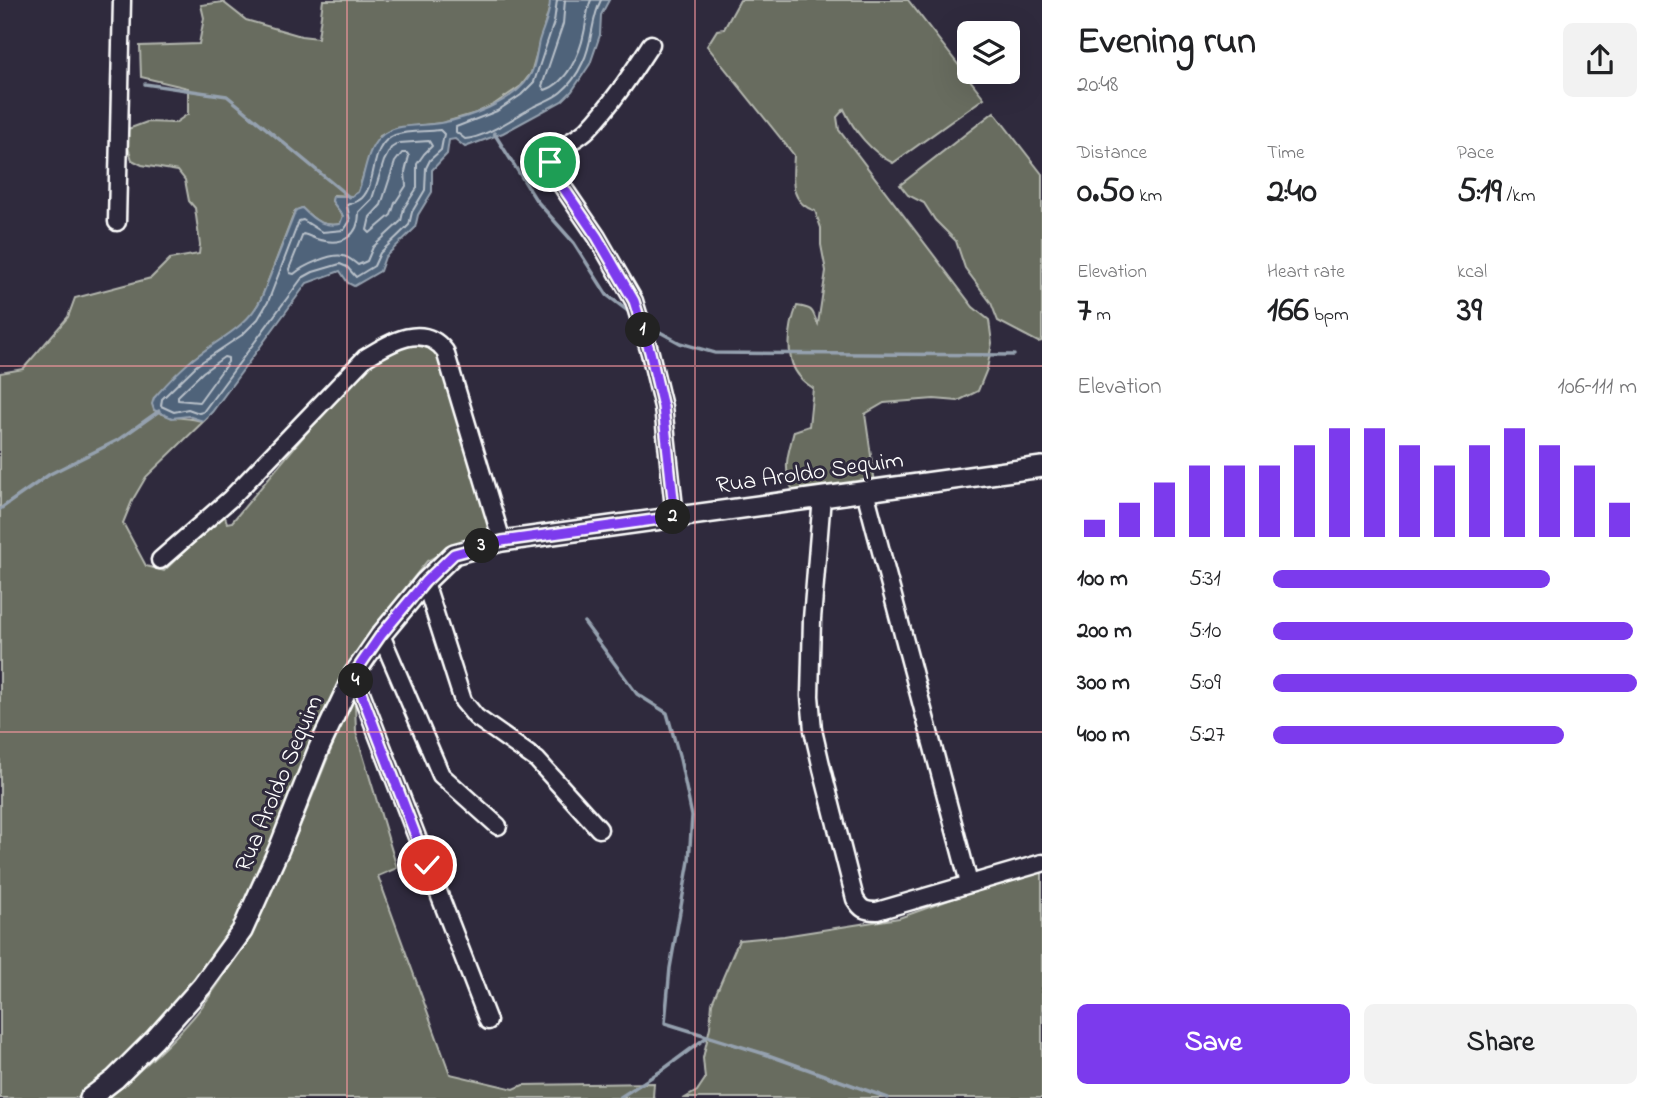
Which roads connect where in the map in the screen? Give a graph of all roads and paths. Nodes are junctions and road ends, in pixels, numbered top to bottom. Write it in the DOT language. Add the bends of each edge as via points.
graph roads {
  1 [pos="122,0"];
  2 [pos="651,44"];
  3 [pos="117,222"];
  4 [pos="1042,467"];
  5 [pos="865,491"];
  6 [pos="822,498"];
  7 [pos="675,517"];
  8 [pos="502,541"];
  9 [pos="160,560"];
  10 [pos="425,582"];
  11 [pos="381,635"];
  12 [pos="354,674"];
  13 [pos="498,826"];
  14 [pos="599,829"];
  15 [pos="1042,863"];
  16 [pos="969,883"];
  17 [pos="488,1021"];
  18 [pos="90,1098"];
  1 -- 3 [label="street"];
  2 -- 7 [label="street" via="625,85 587,130 553,154 550,162 634,301 663,407"];
  4 -- 5 [label="street, Rua Aroldo Sequim"];
  5 -- 6 [label="street, Rua Aroldo Sequim"];
  5 -- 16 [label="street"];
  6 -- 7 [label="street, Rua Aroldo Sequim"];
  6 -- 16 [label="street" via="810,696 813,730 855,898 860,908 877,911"];
  7 -- 8 [label="street, Rua Aroldo Sequim"];
  8 -- 9 [label="street" via="445,351 431,337 420,336 389,343 365,358 230,499"];
  8 -- 10 [label="street, Rua Aroldo Sequim" via="454,554"];
  10 -- 11 [label="street, Rua Aroldo Sequim"];
  10 -- 14 [label="street" via="463,701 476,717 537,760"];
  11 -- 12 [label="street, Rua Aroldo Sequim"];
  11 -- 13 [label="street" via="441,775"];
  12 -- 17 [label="street"];
  12 -- 18 [label="street, Rua Aroldo Sequim" via="242,931 155,1039"];
  15 -- 16 [label="street"];
}
